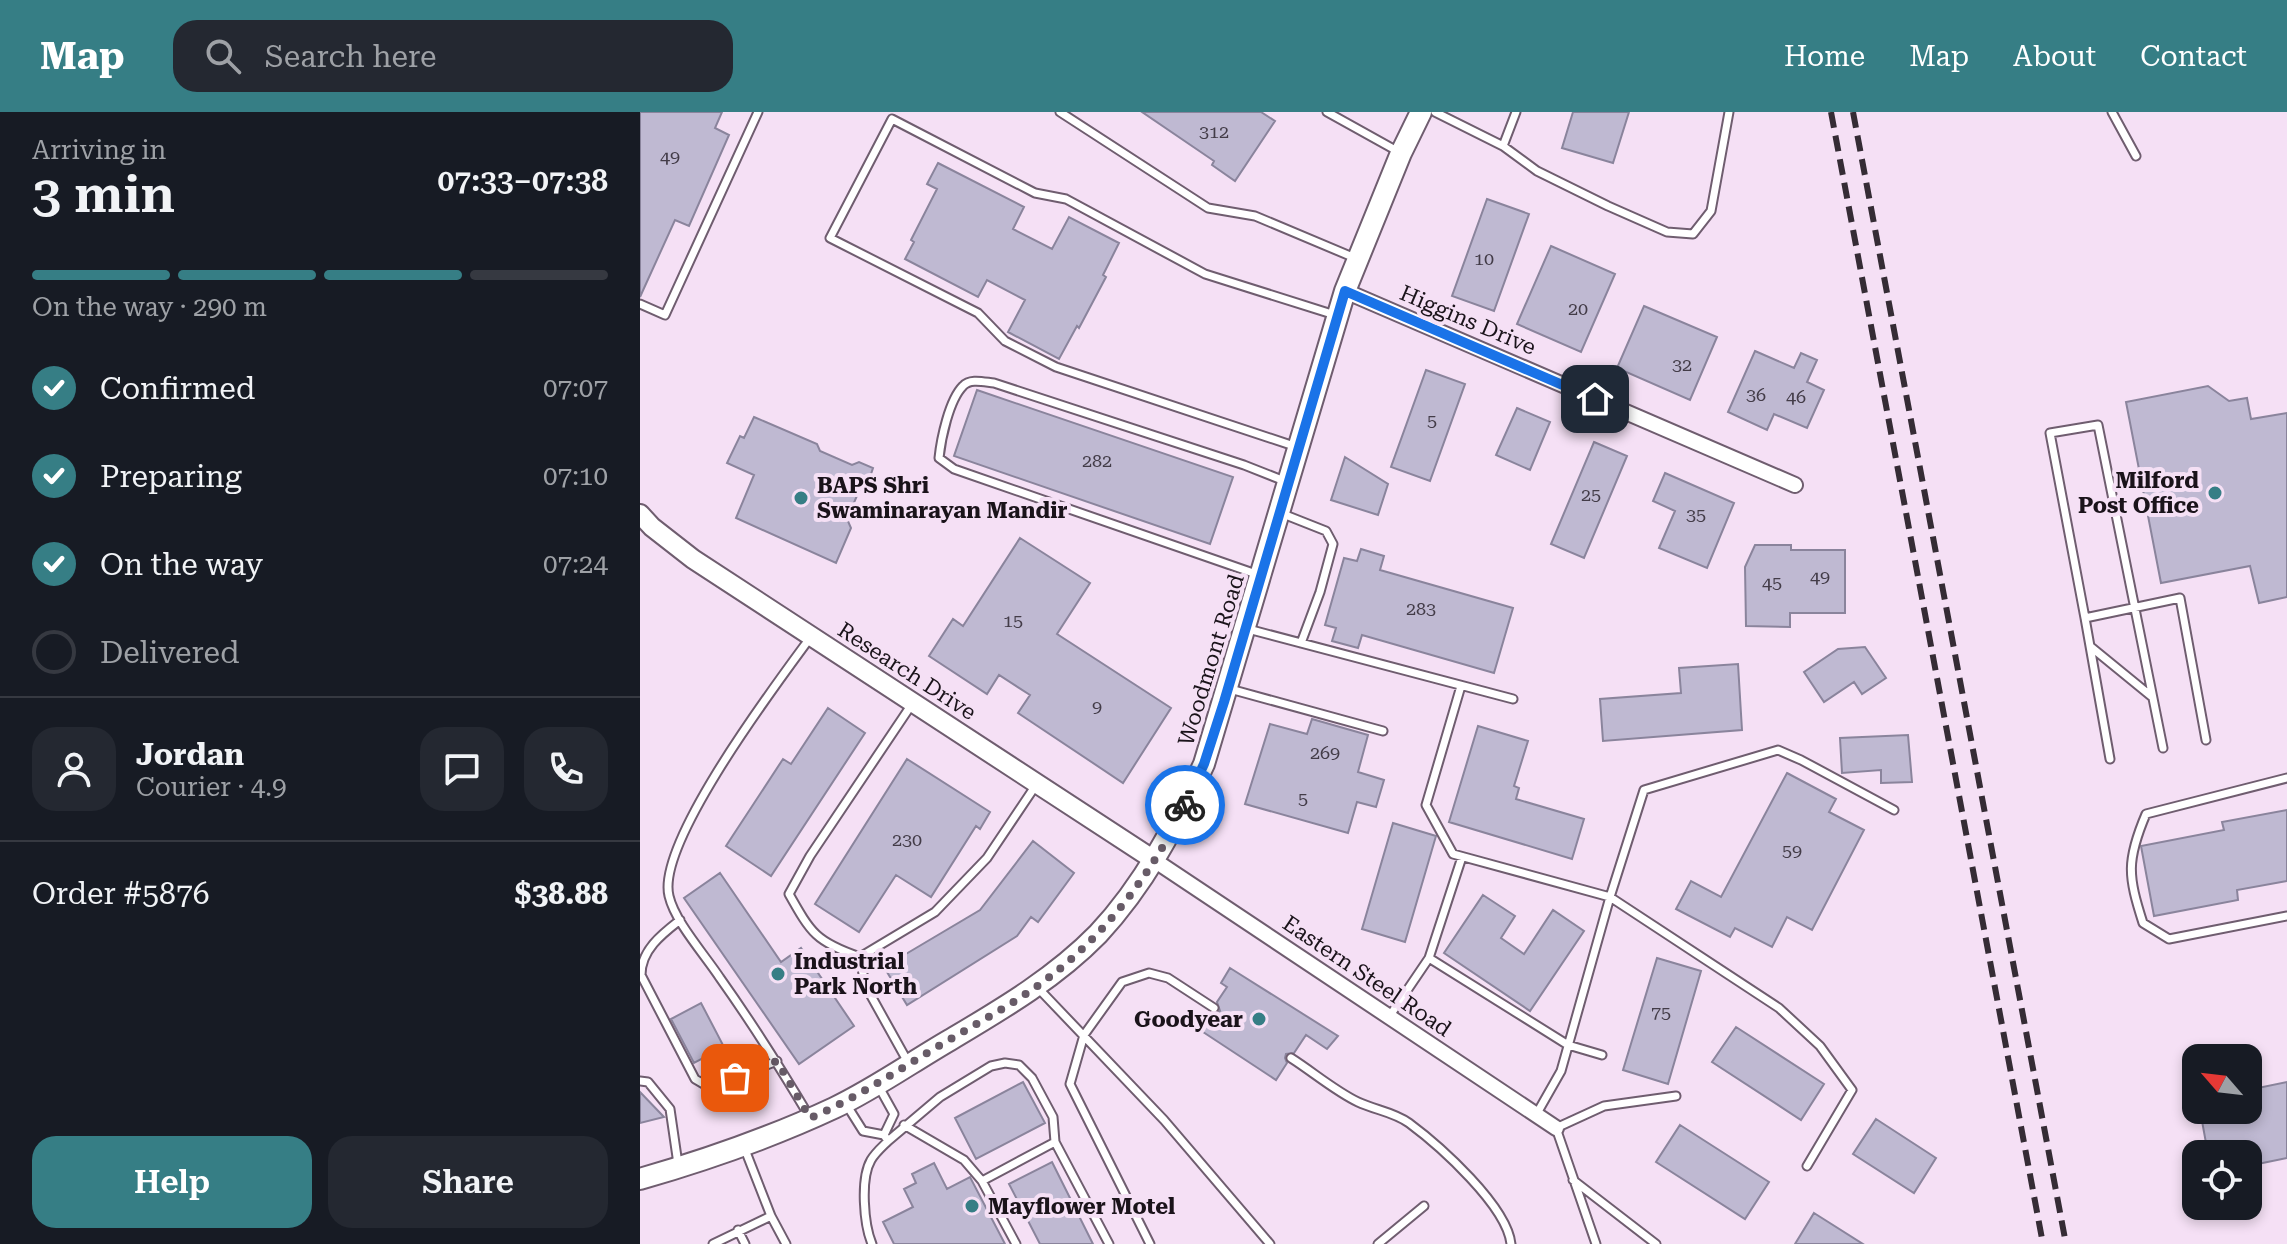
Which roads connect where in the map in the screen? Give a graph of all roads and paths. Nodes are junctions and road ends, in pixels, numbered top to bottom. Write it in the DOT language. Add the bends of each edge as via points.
graph roads {
  1 [pos="758,112"];
  2 [pos="1060,112"];
  3 [pos="1327,112"];
  4 [pos="1516,112"];
  5 [pos="1729,112"];
  6 [pos="2112,112"];
  7 [pos="1421,113"];
  8 [pos="1503,146"];
  9 [pos="1401,153"];
  10 [pos="2136,156"];
  11 [pos="1357,259"];
  12 [pos="1345,291"];
  13 [pos="640,304"];
  14 [pos="1337,316"];
  15 [pos="1299,448"];
  16 [pos="1288,483"];
  17 [pos="1795,485"];
  18 [pos="1279,513"];
  19 [pos="640,514"];
  20 [pos="1261,576"];
  21 [pos="2134,608"];
  22 [pos="2085,618"];
  23 [pos="1246,628"];
  24 [pos="811,637"];
  25 [pos="1301,643"];
  26 [pos="2091,647"];
  27 [pos="1461,686"];
  28 [pos="1228,689"];
  29 [pos="2152,697"];
  30 [pos="1513,699"];
  31 [pos="912,704"];
  32 [pos="1383,731"];
  33 [pos="2206,740"];
  34 [pos="2163,748"];
  35 [pos="2110,759"];
  36 [pos="2287,778"];
  37 [pos="1036,785"];
  38 [pos="1894,810"];
  39 [pos="1462,857"];
  40 [pos="1154,860"];
  41 [pos="1610,897"];
  42 [pos="2287,916"];
  43 [pos="680,920"];
  44 [pos="860,957"];
  45 [pos="1429,958"];
  46 [pos="1037,987"];
  47 [pos="1214,1008"];
  48 [pos="1389,1017"];
  49 [pos="1084,1035"];
  50 [pos="1568,1045"];
  51 [pos="1602,1055"];
  52 [pos="1291,1058"];
  53 [pos="777,1061"];
  54 [pos="909,1064"];
  55 [pos="640,1081"];
  56 [pos="877,1083"];
  57 [pos="1676,1096"];
  58 [pos="845,1102"];
  59 [pos="1536,1115"];
  60 [pos="810,1118"];
  61 [pos="904,1125"];
  62 [pos="1556,1128"];
  63 [pos="886,1138"];
  64 [pos="1055,1142"];
  65 [pos="744,1146"];
  66 [pos="1807,1166"];
  67 [pos="678,1168"];
  68 [pos="640,1179"];
  69 [pos="1573,1180"];
  70 [pos="982,1181"];
  71 [pos="1424,1206"];
  72 [pos="771,1216"];
  73 [pos="738,1230"];
  74 [pos="786,1243"];
  75 [pos="713,1244"];
  76 [pos="745,1244"];
  77 [pos="872,1244"];
  78 [pos="1016,1244"];
  79 [pos="1109,1244"];
  80 [pos="1150,1244"];
  81 [pos="1270,1244"];
  82 [pos="1378,1244"];
  83 [pos="1511,1244"];
  84 [pos="1596,1244"];
  85 [pos="1656,1244"];
  1 -- 13 [label="lane" via="665,315"];
  2 -- 11 [label="lane" via="1208,208 1255,216"];
  3 -- 9 [label="lane"];
  4 -- 8 [label="lane"];
  5 -- 8 [label="lane" via="1711,211 1693,234 1667,232 1608,206 1537,171"];
  6 -- 10 [label="lane"];
  7 -- 8 [label="lane"];
  7 -- 9 [label="main road, Woodmont Road"];
  9 -- 11 [label="main road, Woodmont Road"];
  11 -- 12 [label="main road, Woodmont Road"];
  12 -- 14 [label="main road, Woodmont Road"];
  12 -- 17 [label="street, Higgins Drive"];
  14 -- 15 [label="main road, Woodmont Road"];
  14 -- 15 [label="lane" via="1205,274 1066,199 1035,193 892,119 830,238 978,313 1005,341 1056,367"];
  15 -- 16 [label="main road, Woodmont Road"];
  16 -- 18 [label="main road, Woodmont Road"];
  16 -- 20 [label="lane" via="994,383 973,381 963,386 942,428 939,458 954,469"];
  18 -- 20 [label="main road, Woodmont Road"];
  18 -- 25 [label="lane" via="1326,531 1333,544"];
  19 -- 24 [label="street, Research Drive" via="693,559"];
  20 -- 23 [label="main road, Woodmont Road"];
  21 -- 22 [label="lane"];
  21 -- 22 [label="lane" via="2098,425 2050,433"];
  21 -- 29 [label="lane"];
  21 -- 33 [label="lane" via="2180,598"];
  22 -- 26 [label="lane"];
  23 -- 25 [label="lane"];
  23 -- 28 [label="main road, Woodmont Road"];
  24 -- 31 [label="street, Research Drive"];
  24 -- 43 [label="lane" via="746,725 681,842 668,892"];
  25 -- 27 [label="lane"];
  26 -- 29 [label="lane"];
  26 -- 35 [label="lane"];
  27 -- 30 [label="lane"];
  27 -- 39 [label="lane" via="1426,805 1453,854"];
  28 -- 32 [label="lane"];
  28 -- 40 [label="main road, Woodmont Road" via="1204,764"];
  29 -- 34 [label="lane"];
  31 -- 37 [label="street, Research Drive"];
  31 -- 44 [label="lane" via="789,894 810,932"];
  36 -- 42 [label="lane" via="2146,814 2133,844 2131,885 2143,923 2169,939"];
  37 -- 40 [label="street, Research Drive"];
  37 -- 44 [label="lane" via="987,858 935,912"];
  38 -- 41 [label="lane" via="1801,760 1769,751 1644,790"];
  39 -- 41 [label="lane"];
  39 -- 45 [label="lane"];
  40 -- 46 [label="main road, Woodmont Road" via="1098,934"];
  40 -- 48 [label="street, Eastern Steel Road"];
  41 -- 50 [label="lane"];
  41 -- 66 [label="lane" via="1779,1008 1820,1046 1852,1090"];
  43 -- 53 [label="lane"];
  43 -- 53 [label="lane" via="655,941 641,975 695,1079 714,1086"];
  44 -- 54 [label="lane" via="865,985"];
  45 -- 48 [label="lane"];
  45 -- 50 [label="lane"];
  46 -- 49 [label="lane"];
  46 -- 54 [label="main road, Woodmont Road"];
  47 -- 49 [label="lane" via="1168,978 1149,973 1122,982"];
  48 -- 59 [label="street, Eastern Steel Road"];
  49 -- 80 [label="lane" via="1070,1084"];
  49 -- 81 [label="lane"];
  50 -- 51 [label="lane"];
  50 -- 59 [label="lane" via="1561,1071"];
  52 -- 83 [label="lane" via="1358,1102 1408,1122 1493,1204"];
  53 -- 60 [label="lane"];
  54 -- 56 [label="main road, Woodmont Road"];
  55 -- 67 [label="lane" via="648,1082 670,1109"];
  56 -- 58 [label="main road, Woodmont Road"];
  56 -- 63 [label="lane" via="894,1114"];
  57 -- 62 [label="lane" via="1604,1106"];
  58 -- 60 [label="main road, Woodmont Road"];
  58 -- 63 [label="lane" via="863,1131"];
  59 -- 62 [label="street, Eastern Steel Road"];
  60 -- 65 [label="main road, Woodmont Road"];
  61 -- 63 [label="lane"];
  61 -- 64 [label="lane" via="991,1066 1014,1064 1032,1078 1053,1117"];
  61 -- 70 [label="lane" via="964,1160"];
  62 -- 69 [label="lane"];
  63 -- 77 [label="lane" via="866,1171 866,1223"];
  64 -- 70 [label="lane"];
  64 -- 79 [label="lane"];
  65 -- 67 [label="main road, Woodmont Road"];
  65 -- 72 [label="lane"];
  67 -- 68 [label="main road, Woodmont Road"];
  69 -- 84 [label="lane"];
  69 -- 85 [label="lane"];
  70 -- 78 [label="lane"];
  71 -- 82 [label="lane"];
  72 -- 73 [label="lane"];
  72 -- 74 [label="lane"];
  73 -- 75 [label="lane"];
  73 -- 76 [label="lane"];
}
